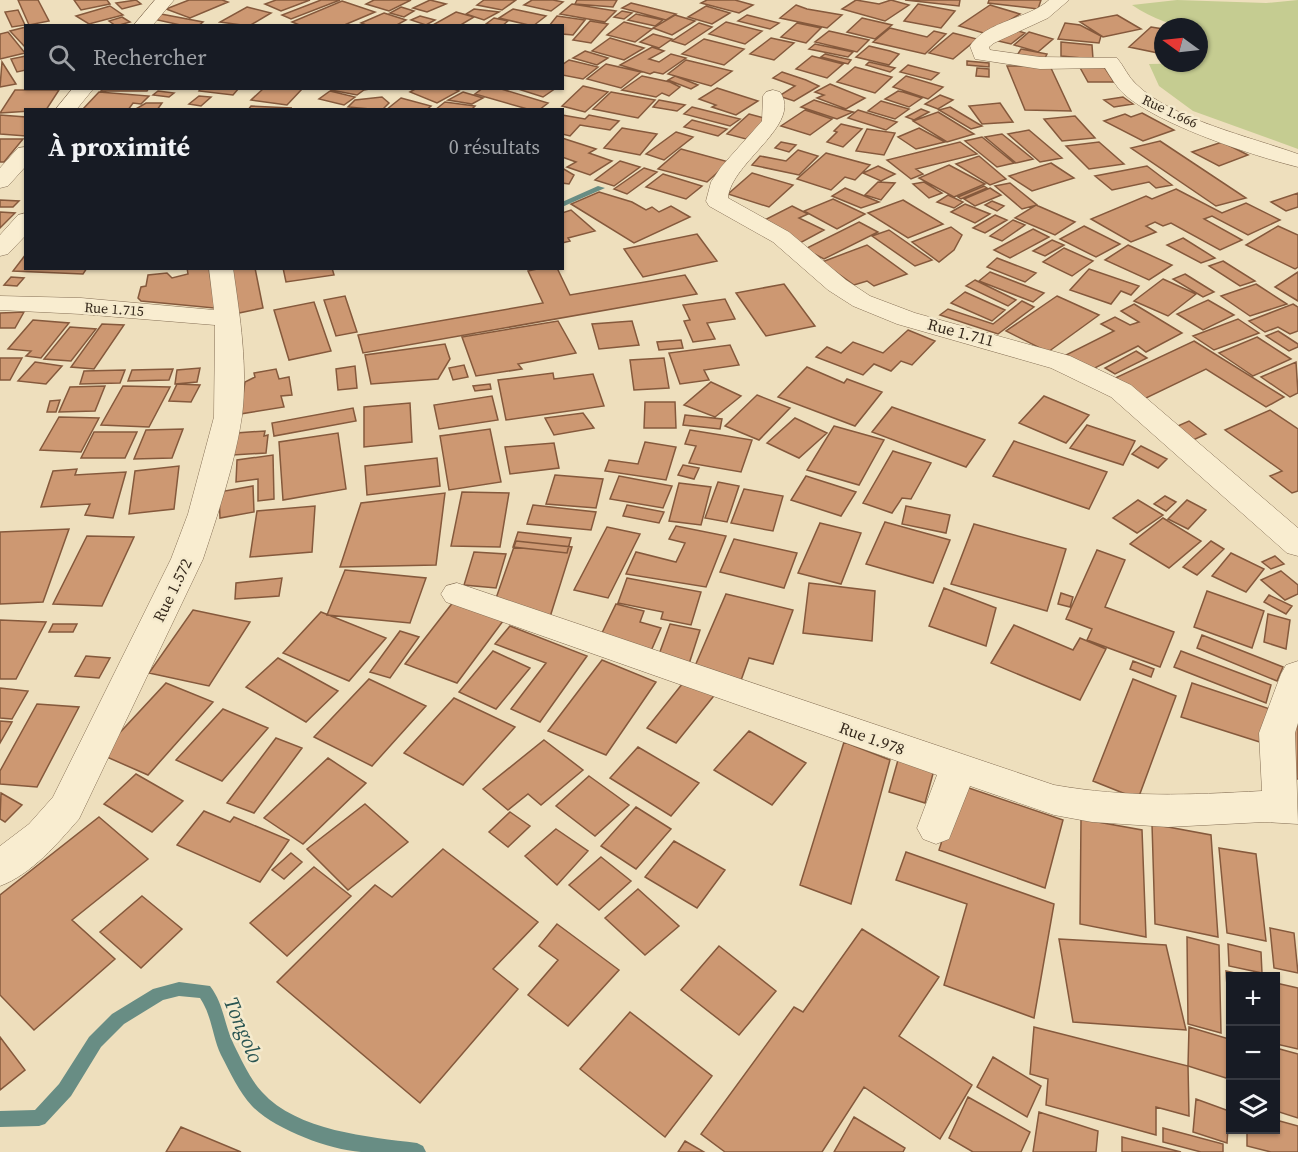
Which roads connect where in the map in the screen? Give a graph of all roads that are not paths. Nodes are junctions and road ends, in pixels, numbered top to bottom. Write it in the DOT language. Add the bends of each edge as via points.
graph roads {
  1 [pos="165,0"];
  2 [pos="1060,0"];
  3 [pos="144,24"];
  4 [pos="82,90"];
  5 [pos="773,96"];
  6 [pos="67,108"];
  7 [pos="24,155"];
  8 [pos="1298,161"];
  9 [pos="0,183"];
  10 [pos="24,185"];
  11 [pos="24,222"];
  12 [pos="0,249"];
  13 [pos="221,270"];
  14 [pos="0,303"];
  15 [pos="228,319"];
  16 [pos="1298,545"];
  17 [pos="458,594"];
  18 [pos="1298,674"];
  19 [pos="958,768"];
  20 [pos="1289,807"];
  21 [pos="936,828"];
  22 [pos="0,869"];
  1 -- 3 [label="street"];
  2 -- 8 [label="street, Rue 1.666" via="1031,20 991,36 979,46 982,55 1040,63 1110,62 1130,90 1147,102"];
  4 -- 6 [label="street"];
  5 -- 16 [label="street, Rue 1.711" via="771,122 718,184 717,201 778,235 858,300 1054,358 1091,373 1121,391"];
  7 -- 9 [label="street"];
  9 -- 10 [label="street"];
  11 -- 12 [label="street"];
  13 -- 15 [label="street, Rue 1.572"];
  14 -- 15 [label="street, Rue 1.715"];
  15 -- 22 [label="street, Rue 1.572" via="228,417 187,559 66,808 42,835"];
  17 -- 19 [label="street, Rue 1.978"];
  18 -- 20 [label="street" via="1277,733"];
  19 -- 20 [label="street, Rue 1.978" via="1087,807 1204,811"];
  19 -- 21 [label="street"];
}
